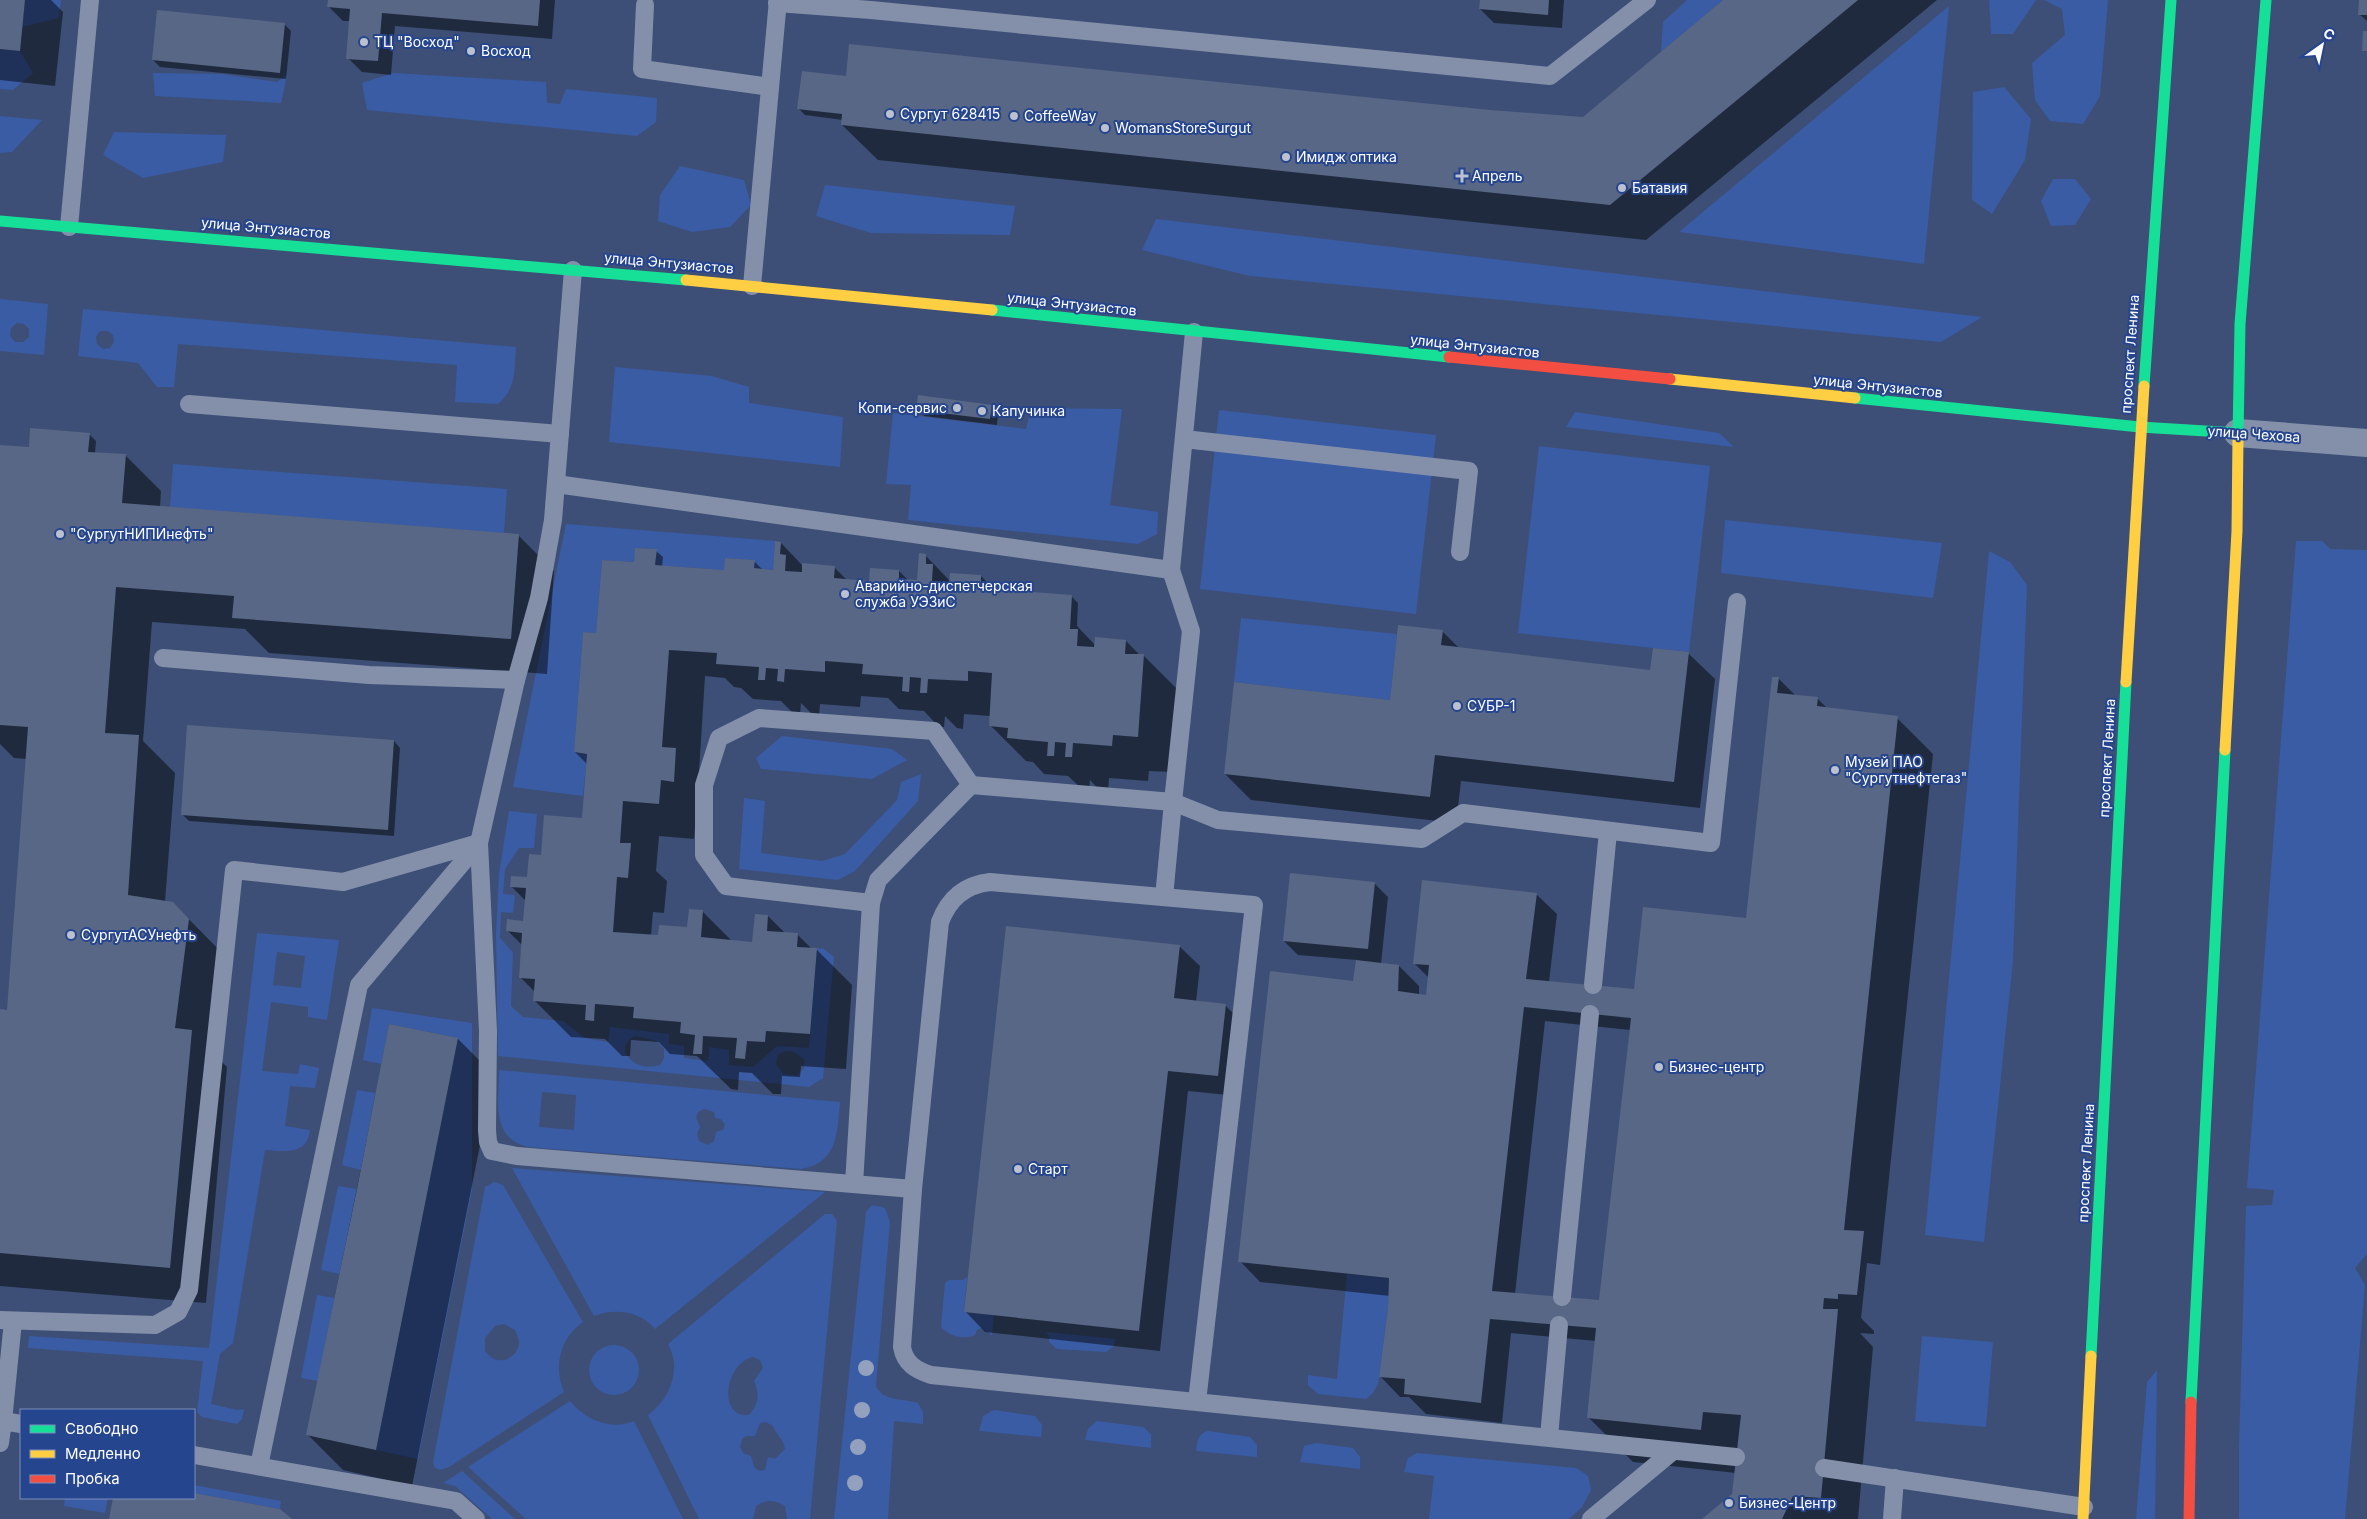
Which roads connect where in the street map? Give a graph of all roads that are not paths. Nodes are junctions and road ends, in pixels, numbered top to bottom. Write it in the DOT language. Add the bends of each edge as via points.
graph roads {
  1 [pos="90,0"];
  2 [pos="1647,0"];
  3 [pos="2170,0"];
  4 [pos="2266,0"];
  5 [pos="778,2"];
  6 [pos="645,5"];
  7 [pos="770,87"];
  8 [pos="0,221"];
  9 [pos="68,227"];
  10 [pos="573,270"];
  11 [pos="752,286"];
  12 [pos="1194,332"];
  13 [pos="189,404"];
  14 [pos="2140,427"];
  15 [pos="2238,433"];
  16 [pos="560,434"];
  17 [pos="1184,439"];
  18 [pos="2367,443"];
  19 [pos="556,484"];
  20 [pos="1460,552"];
  21 [pos="1171,570"];
  22 [pos="1737,602"];
  23 [pos="163,658"];
  24 [pos="516,680"];
  25 [pos="971,785"];
  26 [pos="1173,802"];
  27 [pos="1608,832"];
  28 [pos="479,843"];
  29 [pos="1164,897"];
  30 [pos="871,903"];
  31 [pos="1593,985"];
  32 [pos="1590,1014"];
  33 [pos="854,1184"];
  34 [pos="914,1189"];
  35 [pos="1562,1298"];
  36 [pos="6,1321"];
  37 [pos="1560,1325"];
  38 [pos="1197,1402"];
  39 [pos="3,1421"];
  40 [pos="20,1424"];
  41 [pos="1549,1438"];
  42 [pos="0,1443"];
  43 [pos="1674,1451"];
  44 [pos="195,1455"];
  45 [pos="1736,1457"];
  46 [pos="259,1466"];
  47 [pos="1824,1468"];
  48 [pos="1895,1478"];
  49 [pos="2084,1513"];
  50 [pos="476,1519"];
  51 [pos="1591,1519"];
  52 [pos="1892,1519"];
  53 [pos="2188,1519"];
  1 -- 9 [label="lane"];
  2 -- 5 [label="lane" via="1550,76"];
  3 -- 14 [label="main road, проспект Ленина"];
  4 -- 15 [label="main road" via="2240,324"];
  5 -- 7 [label="lane"];
  6 -- 7 [label="lane" via="642,69"];
  7 -- 11 [label="lane"];
  8 -- 9 [label="main road, улица Энтузиастов"];
  9 -- 10 [label="main road, улица Энтузиастов"];
  10 -- 11 [label="main road, улица Энтузиастов"];
  10 -- 16 [label="lane"];
  11 -- 12 [label="main road, улица Энтузиастов"];
  12 -- 14 [label="main road, улица Энтузиастов"];
  12 -- 17 [label="lane"];
  13 -- 16 [label="lane"];
  14 -- 15 [label="main road, улица Чехова"];
  14 -- 49 [label="main road, проспект Ленина"];
  15 -- 18 [label="street, улица Чехова"];
  15 -- 53 [label="main road" via="2238,531 2189,1430"];
  16 -- 19 [label="lane"];
  17 -- 20 [label="lane" via="1469,472"];
  17 -- 21 [label="lane"];
  19 -- 21 [label="lane"];
  19 -- 24 [label="lane" via="540,598"];
  21 -- 26 [label="lane" via="1190,632"];
  22 -- 27 [label="lane" via="1711,843"];
  23 -- 24 [label="lane" via="369,675"];
  24 -- 28 [label="lane"];
  25 -- 26 [label="lane"];
  25 -- 30 [label="lane" via="878,880"];
  25 -- 30 [label="lane" via="934,731 759,718 718,738 704,786 704,856 726,886"];
  26 -- 27 [label="lane" via="1218,820 1422,839 1463,813"];
  26 -- 29 [label="lane"];
  27 -- 31 [label="lane"];
  28 -- 33 [label="lane" via="488,1031 487,1130 492,1151 517,1156"];
  28 -- 36 [label="lane" via="343,882 234,870 189,1290 178,1312 155,1325"];
  28 -- 46 [label="lane" via="359,985"];
  29 -- 34 [label="lane" via="990,882 978,884 954,898 945,908 940,922"];
  29 -- 38 [label="lane" via="1254,905"];
  30 -- 33 [label="lane"];
  32 -- 35 [label="lane"];
  33 -- 34 [label="lane"];
  34 -- 38 [label="lane" via="902,1347 908,1363 930,1375"];
  36 -- 39 [label="lane"];
  37 -- 41 [label="lane"];
  38 -- 41 [label="lane"];
  39 -- 40 [label="lane"];
  39 -- 42 [label="lane"];
  41 -- 43 [label="lane"];
  43 -- 45 [label="lane"];
  43 -- 51 [label="lane"];
  44 -- 46 [label="lane"];
  46 -- 50 [label="lane" via="456,1502"];
  47 -- 48 [label="lane"];
  48 -- 49 [label="lane" via="2015,1496"];
  48 -- 52 [label="lane"];
}
